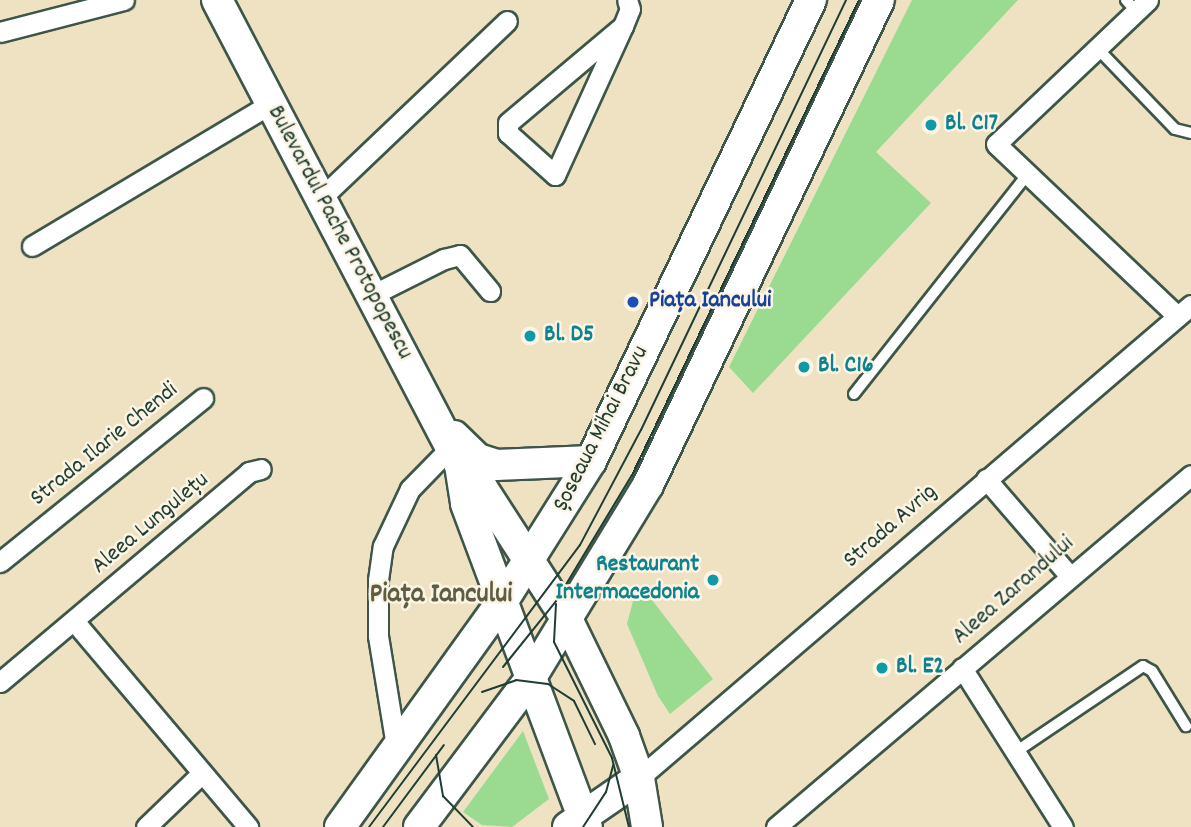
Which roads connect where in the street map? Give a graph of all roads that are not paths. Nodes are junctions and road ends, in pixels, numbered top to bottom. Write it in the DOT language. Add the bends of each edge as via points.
graph roads {
  1 [pos="124,0"];
  2 [pos="217,0"];
  3 [pos="627,0"];
  4 [pos="811,0"];
  5 [pos="879,0"];
  6 [pos="1137,4"];
  7 [pos="507,21"];
  8 [pos="623,26"];
  9 [pos="0,32"];
  10 [pos="1097,48"];
  11 [pos="272,103"];
  12 [pos="1191,133"];
  13 [pos="1026,176"];
  14 [pos="320,199"];
  15 [pos="32,246"];
  16 [pos="490,291"];
  17 [pos="370,296"];
  18 [pos="1184,310"];
  19 [pos="854,394"];
  20 [pos="203,398"];
  21 [pos="434,416"];
  22 [pos="456,456"];
  23 [pos="591,461"];
  24 [pos="261,469"];
  25 [pos="1191,475"];
  26 [pos="986,479"];
  27 [pos="2,556"];
  28 [pos="530,560"];
  29 [pos="1069,575"];
  30 [pos="504,598"];
  31 [pos="74,621"];
  32 [pos="568,621"];
  33 [pos="962,668"];
  34 [pos="530,679"];
  35 [pos="0,682"];
  36 [pos="1186,726"];
  37 [pos="1017,751"];
  38 [pos="397,752"];
  39 [pos="202,773"];
  40 [pos="639,778"];
  41 [pos="580,824"];
  42 [pos="146,827"];
  43 [pos="248,827"];
  44 [pos="340,827"];
  45 [pos="419,827"];
  46 [pos="648,827"];
  47 [pos="776,827"];
  48 [pos="1063,827"];
  1 -- 9 [label="street"];
  2 -- 11 [label="main road, Bulevardul Pache Protopopescu"];
  3 -- 8 [label="street" via="630,9"];
  4 -- 23 [label="main road, Șoseaua Mihai Bravu"];
  5 -- 32 [label="main road" via="670,442"];
  6 -- 10 [label="street, Strada Avrig"];
  7 -- 14 [label="street"];
  8 -- 8 [label="street" via="555,176 508,133 508,123"];
  10 -- 12 [label="lane" via="1175,129"];
  10 -- 13 [label="street, Strada Avrig" via="996,144"];
  11 -- 14 [label="main road, Bulevardul Pache Protopopescu"];
  11 -- 15 [label="street"];
  13 -- 18 [label="street, Strada Avrig"];
  13 -- 19 [label="lane"];
  14 -- 17 [label="main road, Bulevardul Pache Protopopescu"];
  16 -- 17 [label="street" via="460,255 444,258"];
  17 -- 21 [label="main road, Bulevardul Pache Protopopescu"];
  18 -- 26 [label="street, Strada Avrig"];
  20 -- 27 [label="street, Strada Ilarie Chendi"];
  21 -- 22 [label="main road, Bulevardul Pache Protopopescu"];
  21 -- 23 [label="main road" via="473,455 489,463 520,467"];
  22 -- 28 [label="main road, Bulevardul Pache Protopopescu"];
  22 -- 30 [label="main road, Bulevardul Pache Protopopescu" via="466,504"];
  22 -- 38 [label="street" via="410,489 383,546 378,636"];
  23 -- 28 [label="main road, Șoseaua Mihai Bravu"];
  24 -- 31 [label="street, Aleea Lungulețu" via="249,472"];
  25 -- 29 [label="street, Aleea Zarandului"];
  26 -- 29 [label="street"];
  26 -- 40 [label="street, Strada Avrig"];
  28 -- 30 [label="main road, Șoseaua Mihai Bravu"];
  28 -- 32 [label="main road"];
  29 -- 33 [label="street, Aleea Zarandului"];
  30 -- 34 [label="main road"];
  30 -- 38 [label="main road, Șoseaua Mihai Bravu"];
  31 -- 35 [label="street, Aleea Lungulețu"];
  31 -- 39 [label="street"];
  32 -- 34 [label="main road"];
  32 -- 40 [label="main road" via="615,716"];
  33 -- 37 [label="street"];
  33 -- 47 [label="street, Aleea Zarandului"];
  34 -- 41 [label="main road"];
  34 -- 45 [label="main road"];
  36 -- 37 [label="lane" via="1152,671 1143,666 1115,680"];
  37 -- 48 [label="street"];
  38 -- 44 [label="main road, Șoseaua Mihai Bravu"];
  39 -- 42 [label="street"];
  39 -- 43 [label="street"];
  40 -- 41 [label="main road"];
  40 -- 46 [label="main road"];
}
